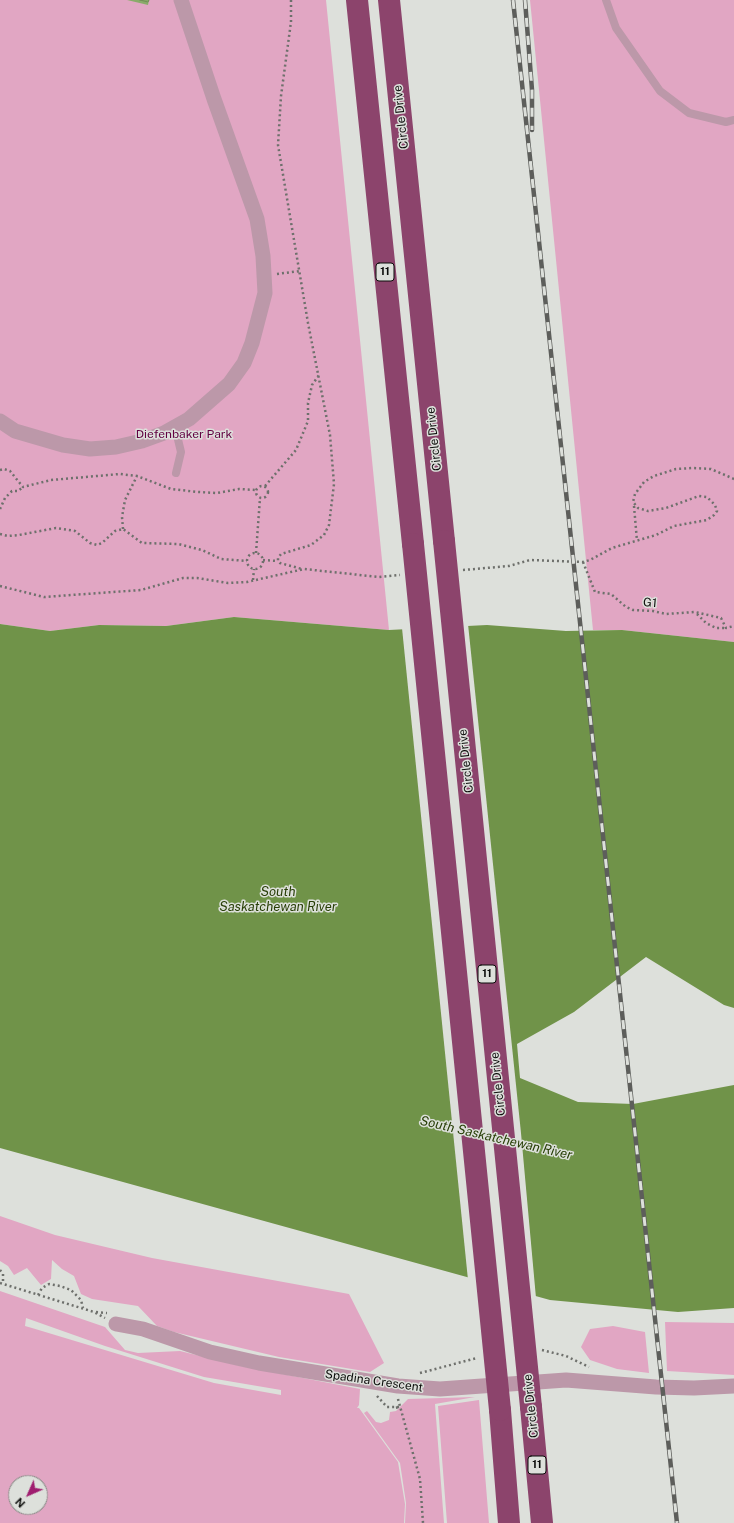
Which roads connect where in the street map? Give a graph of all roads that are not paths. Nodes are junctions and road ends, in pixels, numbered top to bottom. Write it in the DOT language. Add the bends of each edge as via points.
graph roads {
  1 [pos="181,0"];
  2 [pos="356,0"];
  3 [pos="389,0"];
  4 [pos="606,0"];
  5 [pos="734,120"];
  6 [pos="0,421"];
  7 [pos="175,427"];
  8 [pos="176,474"];
  9 [pos="116,1324"];
  10 [pos="734,1386"];
  11 [pos="509,1523"];
  12 [pos="542,1523"];
  1 -- 7 [label="street" via="258,219 265,292 244,363 229,384 189,419"];
  2 -- 11 [label="highway, 11, bridge" via="500,1410"];
  3 -- 12 [label="highway, Circle Drive / 11, bridge"];
  4 -- 5 [label="lane" via="616,28 660,91 690,113 726,122"];
  6 -- 7 [label="street" via="15,431 34,438 90,449 142,441"];
  7 -- 8 [label="lane" via="181,452"];
  9 -- 10 [label="street, Spadina Crescent" via="143,1329 210,1352 376,1384 440,1389 566,1380 644,1387"];
}
